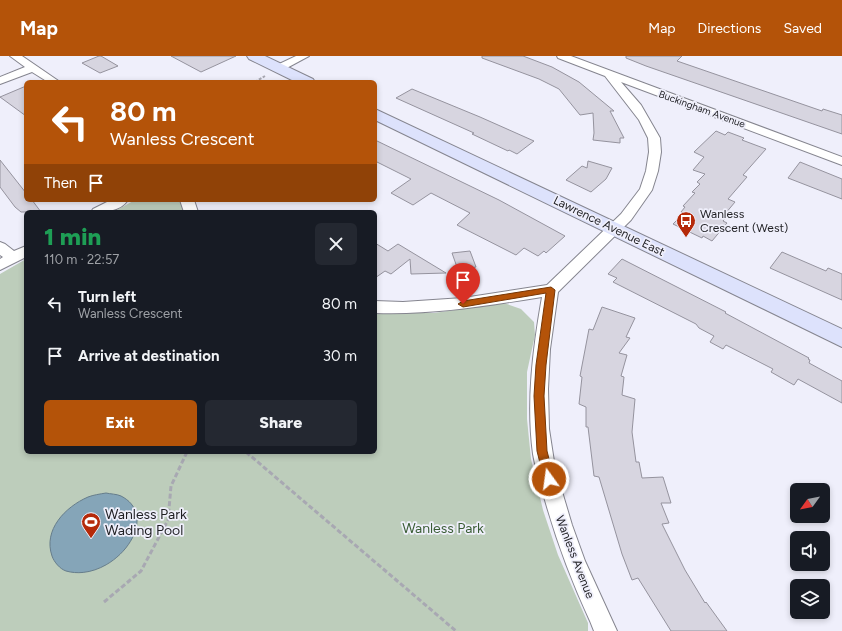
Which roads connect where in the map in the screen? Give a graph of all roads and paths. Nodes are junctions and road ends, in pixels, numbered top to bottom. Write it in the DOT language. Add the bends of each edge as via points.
graph roads {
  1 [pos="15,56"];
  2 [pos="254,56"];
  3 [pos="304,56"];
  4 [pos="562,56"];
  5 [pos="33,68"];
  6 [pos="279,68"];
  7 [pos="610,75"];
  8 [pos="52,80"];
  9 [pos="304,80"];
  10 [pos="0,81"];
  11 [pos="377,115"];
  12 [pos="842,161"];
  13 [pos="117,202"];
  14 [pos="102,210"];
  15 [pos="614,229"];
  16 [pos="0,247"];
  17 [pos="24,252"];
  18 [pos="13,258"];
  19 [pos="0,265"];
  20 [pos="551,290"];
  21 [pos="377,307"];
  22 [pos="842,339"];
  23 [pos="186,454"];
  24 [pos="248,454"];
  25 [pos="104,602"];
  26 [pos="456,631"];
  27 [pos="606,631"];
  1 -- 5 [label="street"];
  2 -- 6 [label="main road"];
  3 -- 6 [label="street"];
  4 -- 7 [label="street, Buckingham Avenue"];
  5 -- 8 [label="street"];
  5 -- 10 [label="street"];
  6 -- 9 [label="main road"];
  7 -- 12 [label="street, Buckingham Avenue"];
  7 -- 15 [label="street" via="645,120 654,138 655,152 646,190"];
  11 -- 15 [label="main road, Lawrence Avenue East"];
  13 -- 14 [label="street"];
  15 -- 20 [label="street"];
  15 -- 22 [label="main road, Lawrence Avenue East"];
  16 -- 18 [label="street"];
  17 -- 18 [label="street"];
  18 -- 19 [label="street"];
  20 -- 21 [label="street" via="437,306"];
  20 -- 27 [label="street, Wanless Avenue" via="539,396 542,451 567,543"];
  23 -- 25 [label="path" via="171,486 168,520 141,571"];
  24 -- 26 [label="path"];
}
